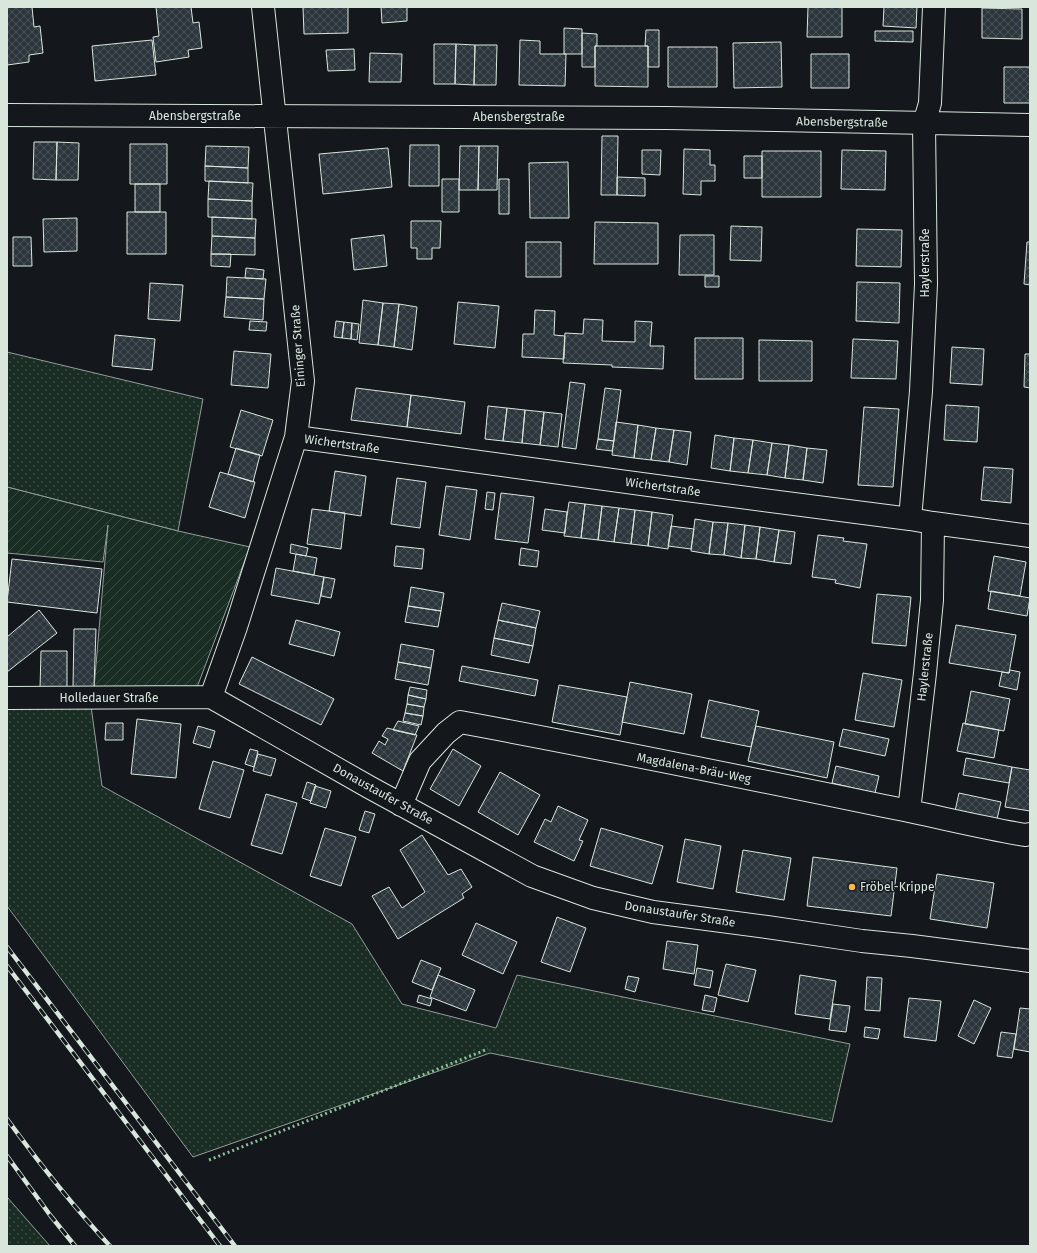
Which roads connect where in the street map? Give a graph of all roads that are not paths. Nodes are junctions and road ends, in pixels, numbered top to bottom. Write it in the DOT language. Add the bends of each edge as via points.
graph roads {
  1 [pos="263,7"];
  2 [pos="934,7"];
  3 [pos="7,114"];
  4 [pos="275,116"];
  5 [pos="924,124"];
  6 [pos="1030,126"];
  7 [pos="296,437"];
  8 [pos="910,519"];
  9 [pos="933,523"];
  10 [pos="1030,536"];
  11 [pos="211,697"];
  12 [pos="7,698"];
  13 [pos="401,804"];
  14 [pos="909,811"];
  15 [pos="1030,834"];
  16 [pos="1030,961"];
  1 -- 4 [label="street, Eininger Straße"];
  2 -- 5 [label="street, Haylerstraße" via="930,103"];
  3 -- 4 [label="street, Abensbergstraße"];
  4 -- 5 [label="street, Abensbergstraße" via="659,118"];
  4 -- 7 [label="street, Eininger Straße" via="303,381"];
  5 -- 6 [label="street, Abensbergstraße"];
  5 -- 8 [label="street, Haylerstraße" via="926,284 921,392"];
  7 -- 8 [label="street, Wichertstraße"];
  7 -- 11 [label="street, Eininger Straße" via="236,627"];
  8 -- 9 [label="street, Wichertstraße"];
  9 -- 10 [label="street, Wichertstraße"];
  9 -- 14 [label="street, Haylerstraße" via="930,614"];
  11 -- 12 [label="street, Holledauer Straße"];
  11 -- 13 [label="street, Donaustaufer Straße"];
  13 -- 14 [label="street, Magdalena-Bräu-Weg" via="420,761 446,732 460,722"];
  13 -- 16 [label="street, Donaustaufer Straße" via="532,876 593,898 660,913"];
  14 -- 15 [label="street, Magdalena-Bräu-Weg" via="983,828"];
}
